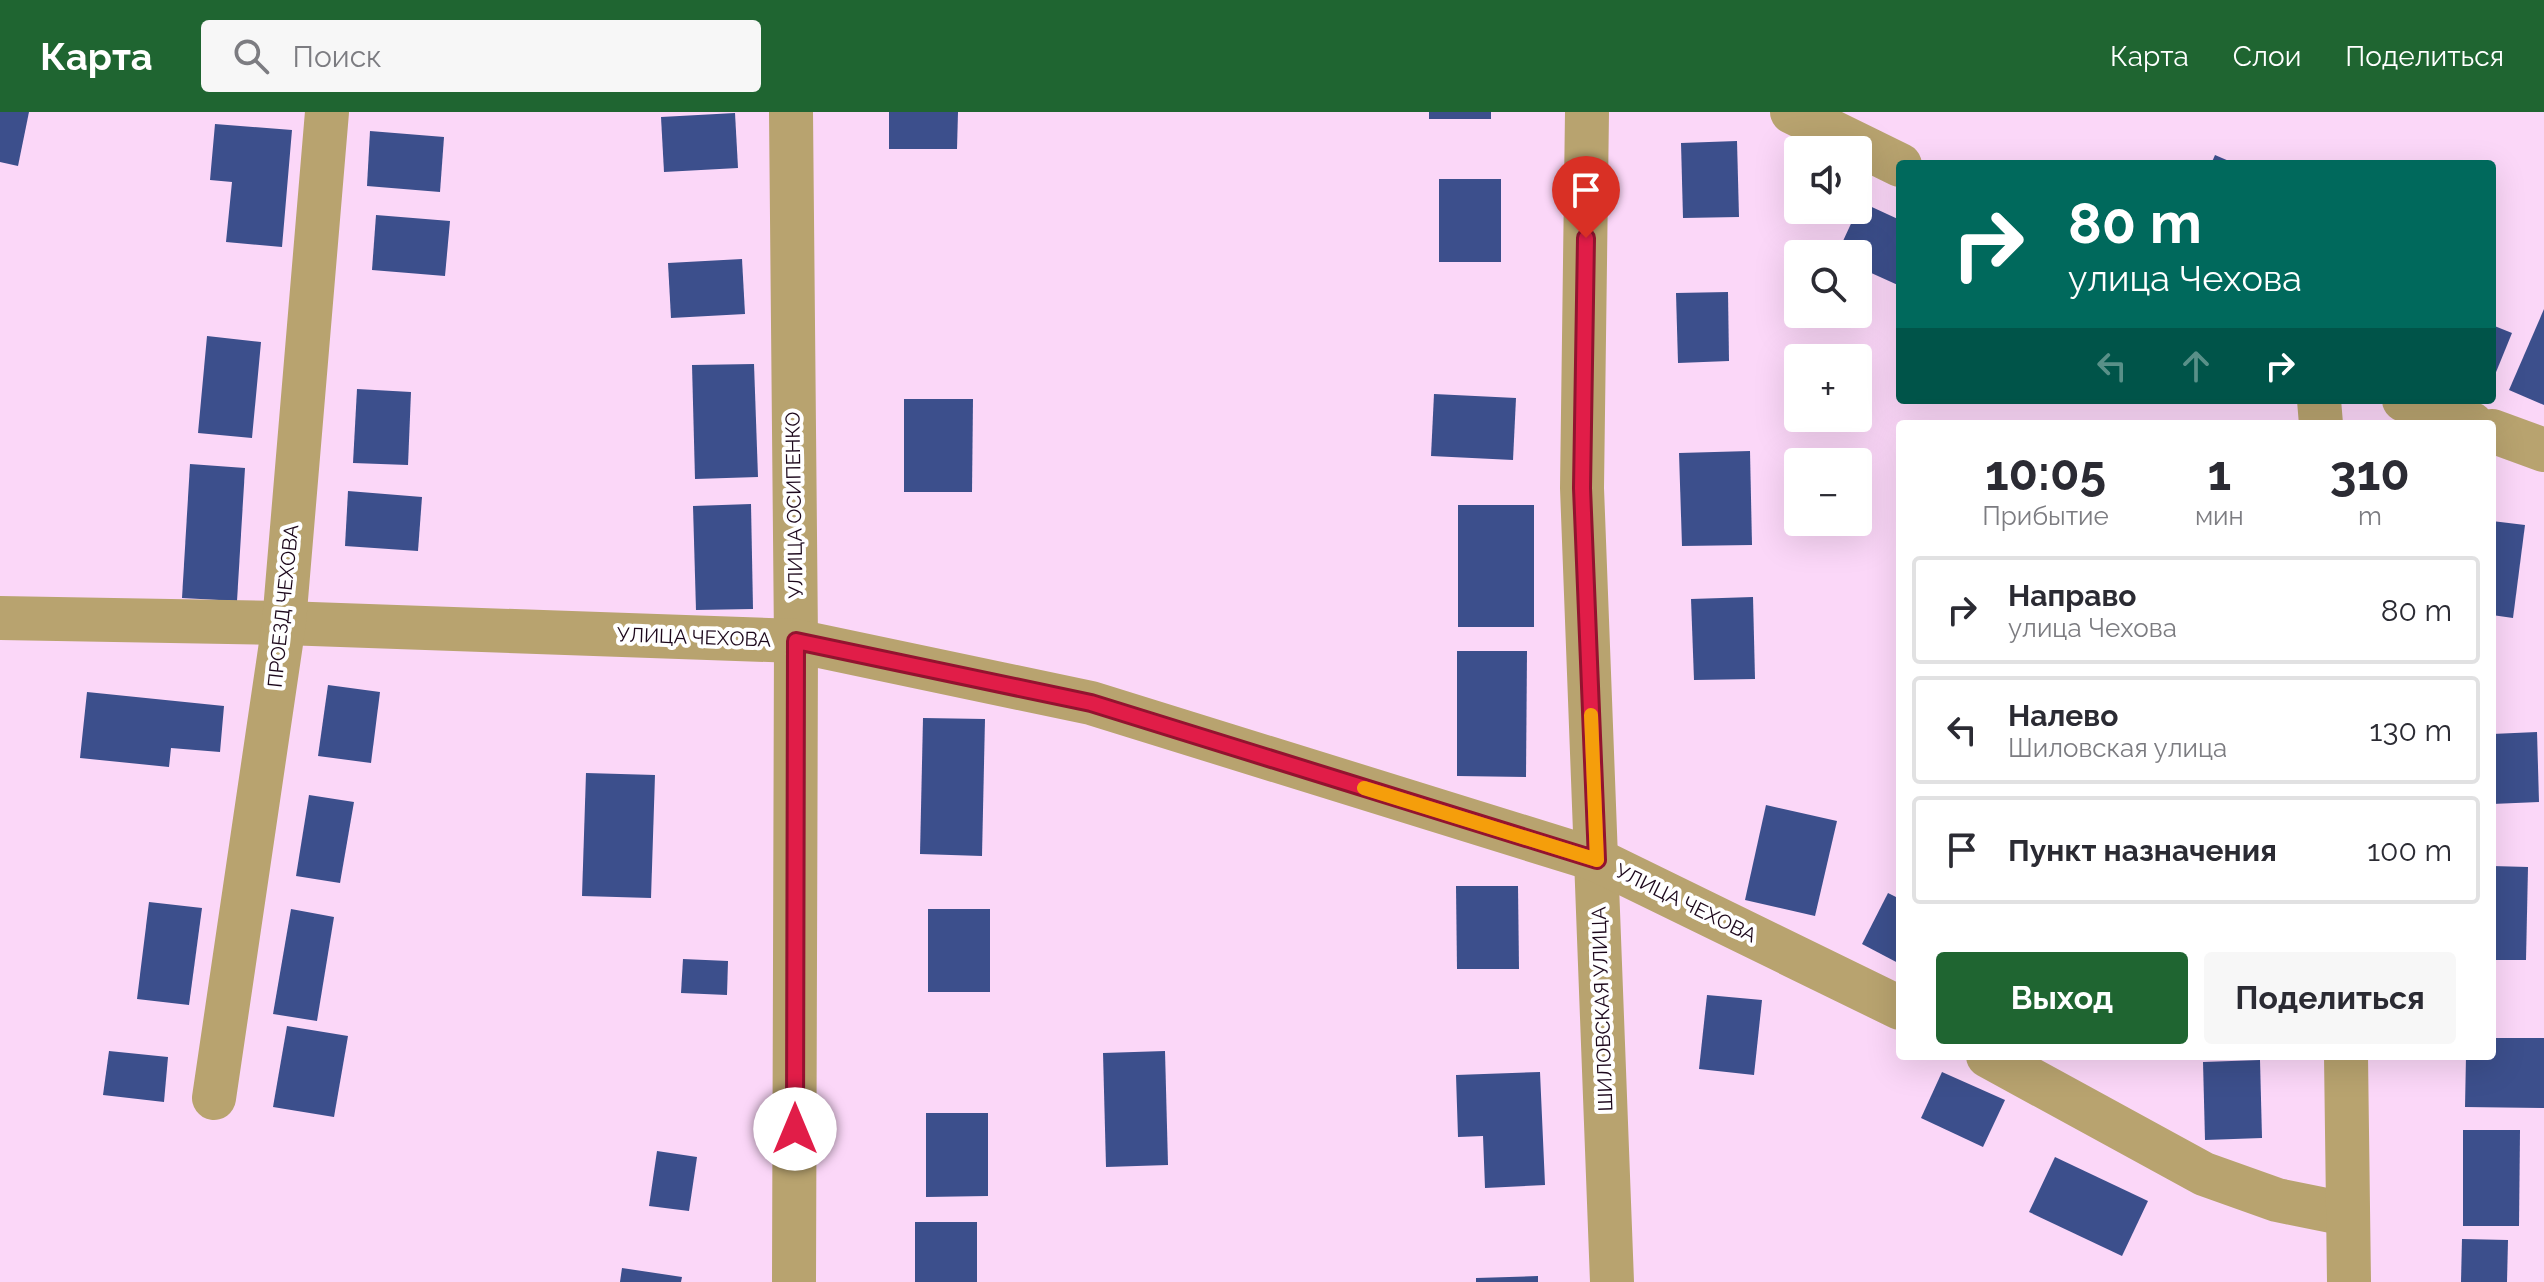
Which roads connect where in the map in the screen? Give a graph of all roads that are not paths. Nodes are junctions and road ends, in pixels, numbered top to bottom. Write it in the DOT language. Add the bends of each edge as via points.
graph roads {
  1 [pos="327,112"];
  2 [pos="791,112"];
  3 [pos="1587,112"];
  4 [pos="1792,112"];
  5 [pos="1896,163"];
  6 [pos="2415,404"];
  7 [pos="2461,420"];
  8 [pos="2496,432"];
  9 [pos="2544,450"];
  10 [pos="0,618"];
  11 [pos="284,623"];
  12 [pos="796,641"];
  13 [pos="1597,860"];
  14 [pos="1896,1006"];
  15 [pos="1995,1060"];
  16 [pos="2346,1060"];
  17 [pos="214,1098"];
  18 [pos="2346,1214"];
  19 [pos="794,1282"];
  20 [pos="1612,1282"];
  21 [pos="2349,1282"];
  1 -- 11 [label="street, ПРОЕЗД ЧЕХОВА"];
  2 -- 12 [label="street, УЛИЦА ОСИПЕНКО"];
  3 -- 13 [label="street, ШИЛОВСКАЯ УЛИЦА" via="1582,488"];
  4 -- 5 [label="street"];
  6 -- 7 [label="street"];
  8 -- 9 [label="street"];
  10 -- 11 [label="street, УЛИЦА ЧЕХОВА"];
  11 -- 12 [label="street, УЛИЦА ЧЕХОВА"];
  11 -- 17 [label="street, ПРОЕЗД ЧЕХОВА"];
  12 -- 13 [label="street, УЛИЦА ЧЕХОВА" via="1091,703"];
  12 -- 19 [label="street, УЛИЦА ОСИПЕНКО"];
  13 -- 14 [label="street, УЛИЦА ЧЕХОВА"];
  13 -- 20 [label="street, ШИЛОВСКАЯ УЛИЦА"];
  15 -- 18 [label="street" via="2204,1174 2277,1200"];
  16 -- 18 [label="street"];
  18 -- 21 [label="street"];
}
